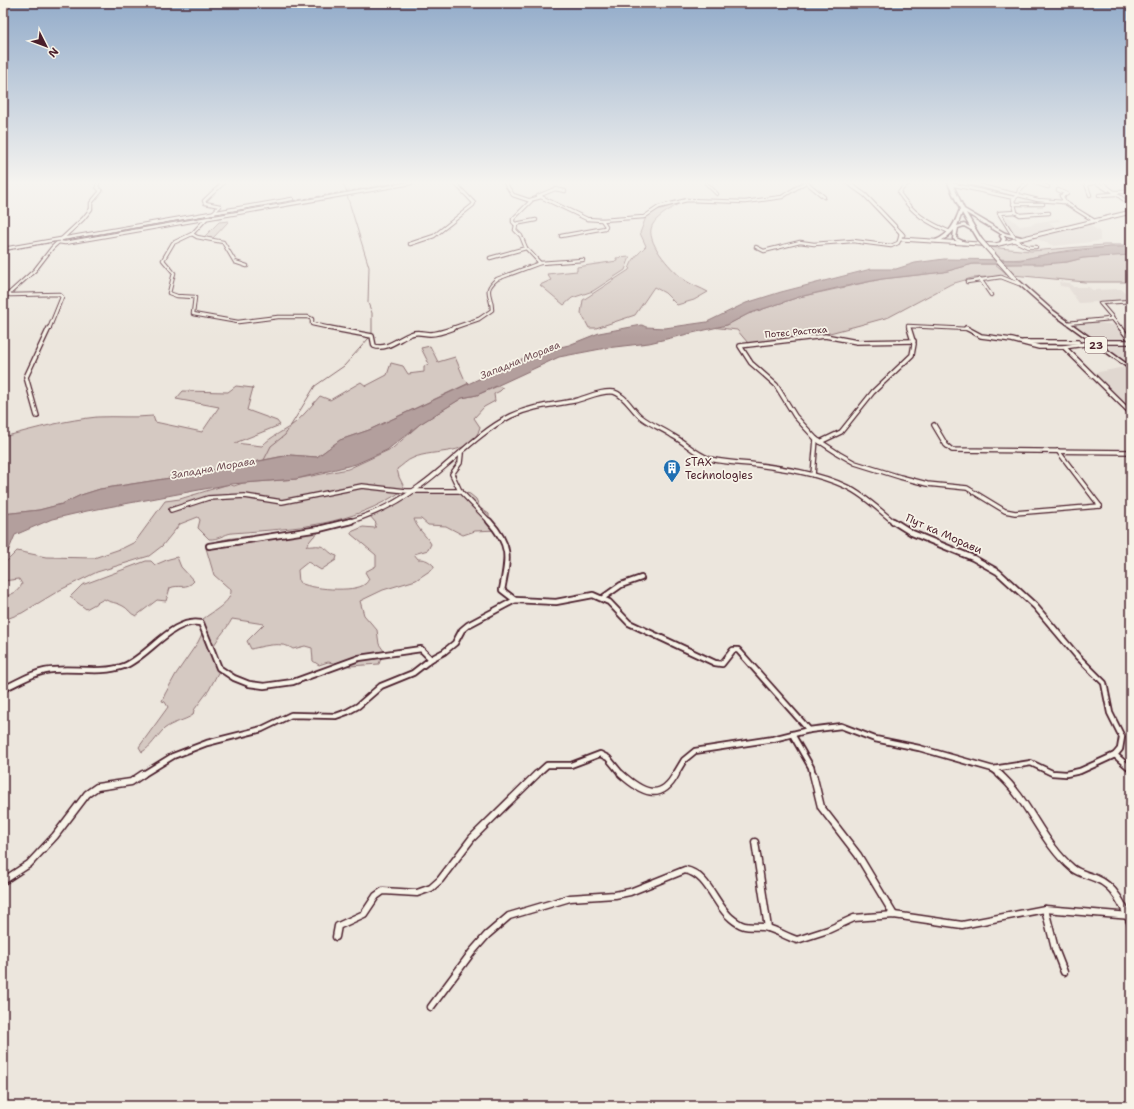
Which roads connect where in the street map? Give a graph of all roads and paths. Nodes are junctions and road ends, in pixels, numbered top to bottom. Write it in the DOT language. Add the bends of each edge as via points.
graph roads {
  1 [pos="66,235"];
  2 [pos="93,235"];
  3 [pos="113,235"];
  4 [pos="190,235"];
  5 [pos="193,235"];
  6 [pos="435,235"];
  7 [pos="520,235"];
  8 [pos="568,235"];
  9 [pos="901,235"];
  10 [pos="904,235"];
  11 [pos="977,235"];
  12 [pos="1003,235"];
  13 [pos="1010,235"];
  14 [pos="1033,235"];
  15 [pos="561,236"];
  16 [pos="947,236"];
  17 [pos="953,236"];
  18 [pos="1020,238"];
  19 [pos="900,239"];
  20 [pos="1012,239"];
  21 [pos="912,240"];
  22 [pos="937,240"];
  23 [pos="59,241"];
  24 [pos="950,241"];
  25 [pos="964,243"];
  26 [pos="1002,243"];
  27 [pos="410,244"];
  28 [pos="756,247"];
  29 [pos="1036,247"];
  30 [pos="526,248"];
  31 [pos="3,249"];
  32 [pos="490,258"];
  33 [pos="583,260"];
  34 [pos="540,263"];
  35 [pos="247,266"];
  36 [pos="980,279"];
  37 [pos="967,282"];
  38 [pos="1019,284"];
  39 [pos="10,295"];
  40 [pos="991,295"];
  41 [pos="3,299"];
  42 [pos="1131,301"];
  43 [pos="1112,318"];
  44 [pos="1067,323"];
  45 [pos="914,341"];
  46 [pos="1019,342"];
  47 [pos="1093,342"];
  48 [pos="1131,342"];
  49 [pos="1087,343"];
  50 [pos="1064,347"];
  51 [pos="1131,369"];
  52 [pos="1131,413"];
  53 [pos="37,416"];
  54 [pos="934,425"];
  55 [pos="816,439"];
  56 [pos="820,442"];
  57 [pos="1058,451"];
  58 [pos="1131,452"];
  59 [pos="461,453"];
  60 [pos="813,475"];
  61 [pos="415,491"];
  62 [pos="461,491"];
  63 [pos="171,510"];
  64 [pos="209,546"];
  65 [pos="641,578"];
  66 [pos="604,597"];
  67 [pos="515,600"];
  68 [pos="430,659"];
  69 [pos="3,689"];
  70 [pos="809,730"];
  71 [pos="792,734"];
  72 [pos="1115,755"];
  73 [pos="993,769"];
  74 [pos="1131,769"];
  75 [pos="755,842"];
  76 [pos="3,881"];
  77 [pos="1045,909"];
  78 [pos="894,915"];
  79 [pos="1129,916"];
  80 [pos="1131,924"];
  81 [pos="768,928"];
  82 [pos="336,937"];
  83 [pos="1064,972"];
  84 [pos="431,1007"];
  1 -- 23 [label="street"];
  2 -- 23 [label="street"];
  3 -- 23 [label="street" via="65,243"];
  4 -- 34 [label="street" via="173,242 163,260 174,273 170,294 195,297 193,314 238,322 278,317 308,317 315,326 370,335 374,346 381,347 417,332 429,334 478,318 492,310 488,294 493,282 522,268"];
  5 -- 35 [label="street" via="223,242 235,262"];
  6 -- 27 [label="street"];
  7 -- 30 [label="street"];
  8 -- 15 [label="street"];
  9 -- 19 [label="street"];
  10 -- 21 [label="street"];
  11 -- 38 [label="main road, 23, bridge"];
  12 -- 20 [label="main road"];
  12 -- 26 [label="main road"];
  13 -- 20 [label="street"];
  14 -- 18 [label="street"];
  16 -- 22 [label="main road"];
  16 -- 24 [label="main road"];
  17 -- 24 [label="main road"];
  17 -- 25 [label="main road"];
  18 -- 20 [label="main road"];
  19 -- 21 [label="street"];
  19 -- 28 [label="street" via="891,246 853,241 814,244 800,242 764,251"];
  20 -- 26 [label="street"];
  20 -- 29 [label="street" via="1028,247"];
  21 -- 22 [label="street"];
  22 -- 24 [label="street"];
  23 -- 31 [label="street"];
  23 -- 39 [label="street"];
  24 -- 25 [label="street"];
  25 -- 26 [label="street"];
  30 -- 32 [label="street"];
  30 -- 34 [label="street"];
  33 -- 34 [label="street"];
  36 -- 37 [label="street"];
  36 -- 38 [label="street" via="1002,278"];
  36 -- 40 [label="street"];
  38 -- 44 [label="main road, 23"];
  39 -- 41 [label="street"];
  39 -- 53 [label="street" via="59,294 62,297 26,377"];
  42 -- 43 [label="street" via="1100,303"];
  43 -- 44 [label="street"];
  43 -- 48 [label="street"];
  44 -- 47 [label="main road, 23"];
  45 -- 46 [label="street" via="908,326 964,328 981,336"];
  45 -- 55 [label="street, Потес Растока" via="857,342 825,336 740,346 751,364 776,385 795,416"];
  45 -- 56 [label="street" via="912,355 874,392 844,428"];
  46 -- 49 [label="street"];
  46 -- 50 [label="street" via="1032,346"];
  47 -- 48 [label="street"];
  47 -- 49 [label="street"];
  47 -- 51 [label="main road, 23"];
  49 -- 50 [label="street"];
  50 -- 52 [label="street"];
  54 -- 57 [label="street" via="952,450"];
  55 -- 56 [label="street"];
  55 -- 60 [label="street"];
  56 -- 57 [label="street" via="855,463 920,482 967,488 1005,511 1015,513 1100,506"];
  57 -- 58 [label="street"];
  59 -- 60 [label="street, Пут ка Морави" via="492,429 529,408 580,400 608,392 621,395 637,415 677,438 696,453 712,459"];
  59 -- 61 [label="street, Пут ка Морави"];
  59 -- 62 [label="street" via="460,463 452,474"];
  60 -- 72 [label="street, Пут ка Морави" via="853,490 901,527 980,561 1021,589 1102,682 1110,714 1124,738"];
  61 -- 62 [label="street"];
  61 -- 63 [label="street" via="362,486 282,502 234,496 198,500"];
  61 -- 64 [label="street, Пут ка Морави" via="383,509 347,521 316,529 234,540"];
  62 -- 67 [label="street" via="499,532 506,544 507,572 502,590"];
  65 -- 66 [label="street" via="620,585"];
  66 -- 67 [label="street" via="593,595 556,602"];
  66 -- 70 [label="street" via="629,623 715,663 722,664 733,650 738,650"];
  67 -- 68 [label="street" via="468,625 453,646"];
  68 -- 69 [label="street" via="420,649 372,656 350,661 300,680 254,686 240,681 218,667 202,624 192,621 124,666 44,671"];
  68 -- 76 [label="street" via="413,673 381,686 348,712 336,716 291,715 262,729 207,743 173,756 131,782 97,787 87,794 55,836 29,864"];
  70 -- 71 [label="street"];
  70 -- 73 [label="street" via="847,727 875,739 919,748"];
  71 -- 78 [label="street" via="811,767 821,807 858,856"];
  71 -- 82 [label="street" via="695,751 684,759 665,789 655,794 644,790 622,775 604,755 594,755 570,765 548,764 472,838 436,884 417,893 379,893 364,914 338,926"];
  72 -- 73 [label="street" via="1080,771 1066,774 1052,773 1031,764"];
  72 -- 74 [label="street"];
  73 -- 79 [label="street" via="1002,777 1068,864 1079,874 1105,883"];
  75 -- 81 [label="street"];
  77 -- 78 [label="street" via="962,925"];
  77 -- 79 [label="street"];
  77 -- 83 [label="street" via="1049,930"];
  78 -- 81 [label="street" via="854,918 797,940"];
  79 -- 80 [label="street"];
  81 -- 84 [label="street" via="748,928 730,918 699,877 685,870 615,896 570,898 509,916 472,952"];
}
